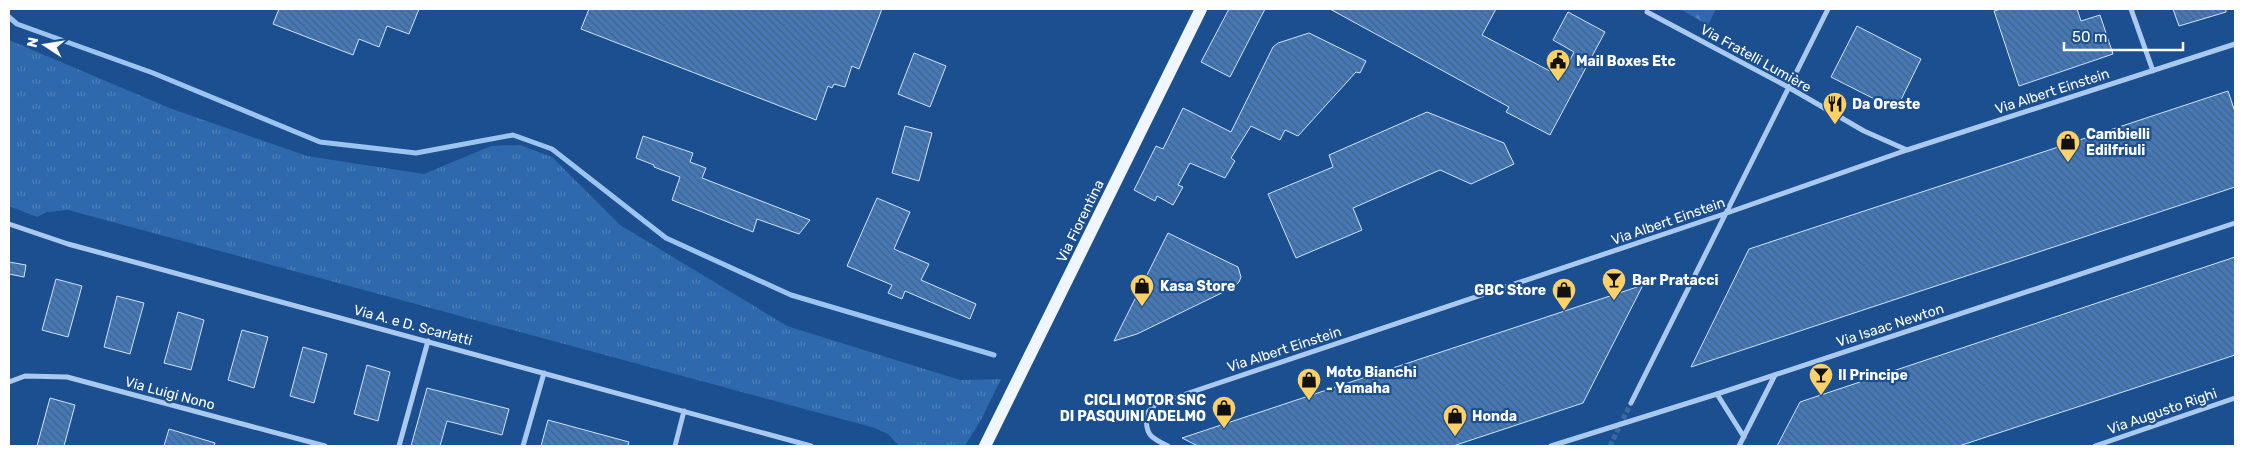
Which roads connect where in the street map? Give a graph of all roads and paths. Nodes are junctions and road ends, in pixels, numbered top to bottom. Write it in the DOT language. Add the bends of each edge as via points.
graph roads {
  1 [pos="1200,9"];
  2 [pos="1828,9"];
  3 [pos="2131,9"];
  4 [pos="1647,12"];
  5 [pos="2235,44"];
  6 [pos="2153,70"];
  7 [pos="1788,87"];
  8 [pos="1907,150"];
  9 [pos="1724,214"];
  10 [pos="2235,223"];
  11 [pos="9,224"];
  12 [pos="428,341"];
  13 [pos="544,373"];
  14 [pos="1775,375"];
  15 [pos="9,382"];
  16 [pos="1717,394"];
  17 [pos="2234,399"];
  18 [pos="1631,403"];
  19 [pos="684,411"];
  20 [pos="1744,437"];
  21 [pos="984,445"];
  22 [pos="325,446"];
  23 [pos="399,446"];
  24 [pos="523,446"];
  25 [pos="674,446"];
  26 [pos="811,446"];
  27 [pos="1168,446"];
  28 [pos="1551,446"];
  29 [pos="1739,446"];
  30 [pos="2095,446"];
  1 -- 21 [label="main road, Via Fiorentina"];
  2 -- 7 [label="street"];
  3 -- 6 [label="street"];
  4 -- 7 [label="street, Via Fratelli Lumière"];
  5 -- 6 [label="street, Via Albert Einstein"];
  6 -- 8 [label="street, Via Albert Einstein"];
  7 -- 8 [label="street, Via Fratelli Lumière" via="1864,131"];
  7 -- 9 [label="street"];
  8 -- 9 [label="street, Via Albert Einstein"];
  9 -- 18 [label="street"];
  9 -- 27 [label="street, Via Albert Einstein" via="1156,404 1146,414 1146,428 1149,436"];
  10 -- 14 [label="street, Via Isaac Newton, bridge"];
  11 -- 12 [label="street, Via A. e D. Scarlatti" via="68,244"];
  12 -- 13 [label="street, Via A. e D. Scarlatti"];
  12 -- 23 [label="street"];
  13 -- 19 [label="street, Via A. e D. Scarlatti"];
  13 -- 24 [label="street"];
  14 -- 16 [label="street, Via Isaac Newton, bridge"];
  14 -- 20 [label="street"];
  15 -- 22 [label="street, Via Luigi Nono" via="25,376 67,378"];
  16 -- 20 [label="street"];
  16 -- 28 [label="street, Via Isaac Newton, bridge"];
  17 -- 30 [label="street, Via Augusto Righi"];
  19 -- 25 [label="street"];
  19 -- 26 [label="street, Via A. e D. Scarlatti"];
  20 -- 29 [label="street"];
}
